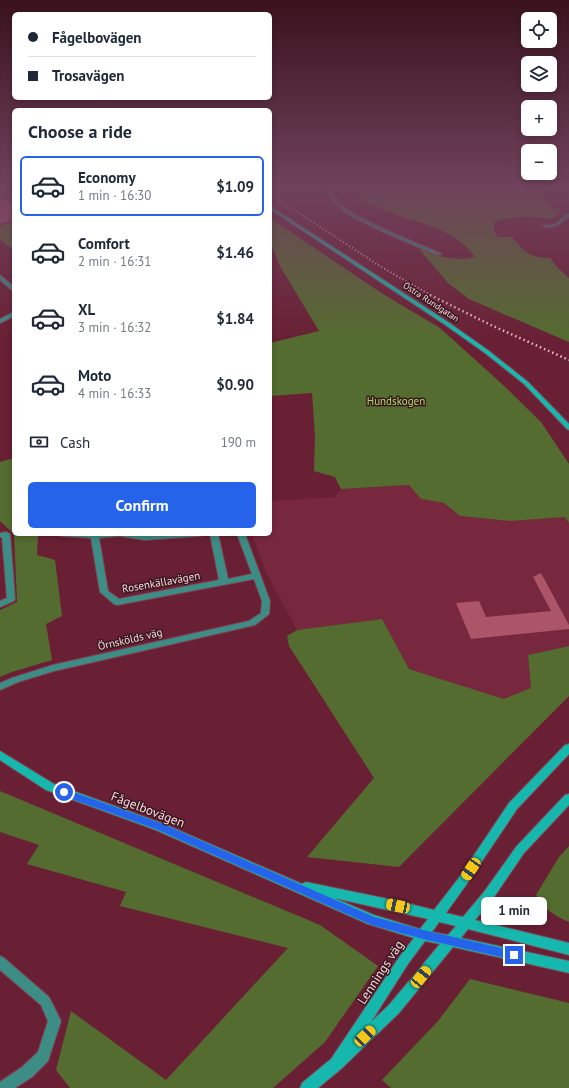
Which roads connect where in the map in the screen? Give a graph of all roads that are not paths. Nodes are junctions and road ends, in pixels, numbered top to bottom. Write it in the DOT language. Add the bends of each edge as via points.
graph roads {
  1 [pos="317,238"];
  2 [pos="402,238"];
  3 [pos="439,254"];
  4 [pos="0,277"];
  5 [pos="12,288"];
  6 [pos="12,315"];
  7 [pos="0,321"];
  8 [pos="569,428"];
  9 [pos="0,535"];
  10 [pos="95,536"];
  11 [pos="132,536"];
  12 [pos="172,536"];
  13 [pos="214,536"];
  14 [pos="242,536"];
  15 [pos="257,576"];
  16 [pos="224,582"];
  17 [pos="0,604"];
  18 [pos="0,687"];
  19 [pos="569,748"];
  20 [pos="0,755"];
  21 [pos="569,798"];
  22 [pos="290,883"];
  23 [pos="437,916"];
  24 [pos="466,922"];
  25 [pos="423,934"];
  26 [pos="451,941"];
  27 [pos="569,949"];
  28 [pos="0,962"];
  29 [pos="569,967"];
  30 [pos="336,1064"];
  31 [pos="3,1088"];
  32 [pos="307,1088"];
  1 -- 8 [label="main road, Östra Rundgatan" via="446,322 487,352 526,383"];
  2 -- 3 [label="street"];
  4 -- 5 [label="street"];
  6 -- 7 [label="street"];
  9 -- 17 [label="street" via="6,534 11,599"];
  10 -- 16 [label="street, Rosenkällavägen" via="104,592 118,602"];
  11 -- 12 [label="street"];
  13 -- 16 [label="street"];
  14 -- 15 [label="street"];
  15 -- 16 [label="street, Rosenkällavägen"];
  15 -- 18 [label="street, Örnskölds väg" via="266,601 265,614 252,623 53,668"];
  19 -- 23 [label="main road, Lennings väg" via="513,806"];
  20 -- 22 [label="main road, Fågelbovägen" via="50,787 160,827"];
  21 -- 24 [label="main road, Lennings väg" via="520,850"];
  22 -- 23 [label="main road, Fågelbovägen"];
  22 -- 25 [label="main road, Fågelbovägen" via="372,920"];
  23 -- 24 [label="main road, Fågelbovägen"];
  23 -- 25 [label="main road, Lennings väg"];
  24 -- 26 [label="main road, Lennings väg"];
  24 -- 27 [label="main road, Fågelbovägen"];
  25 -- 26 [label="main road, Fågelbovägen"];
  25 -- 30 [label="main road, Lennings väg"];
  26 -- 29 [label="main road, Fågelbovägen"];
  26 -- 30 [label="main road, Lennings väg" via="394,1009"];
  28 -- 31 [label="street" via="45,1001 55,1021 43,1056 27,1072"];
  30 -- 32 [label="main road, Lennings väg"];
}
